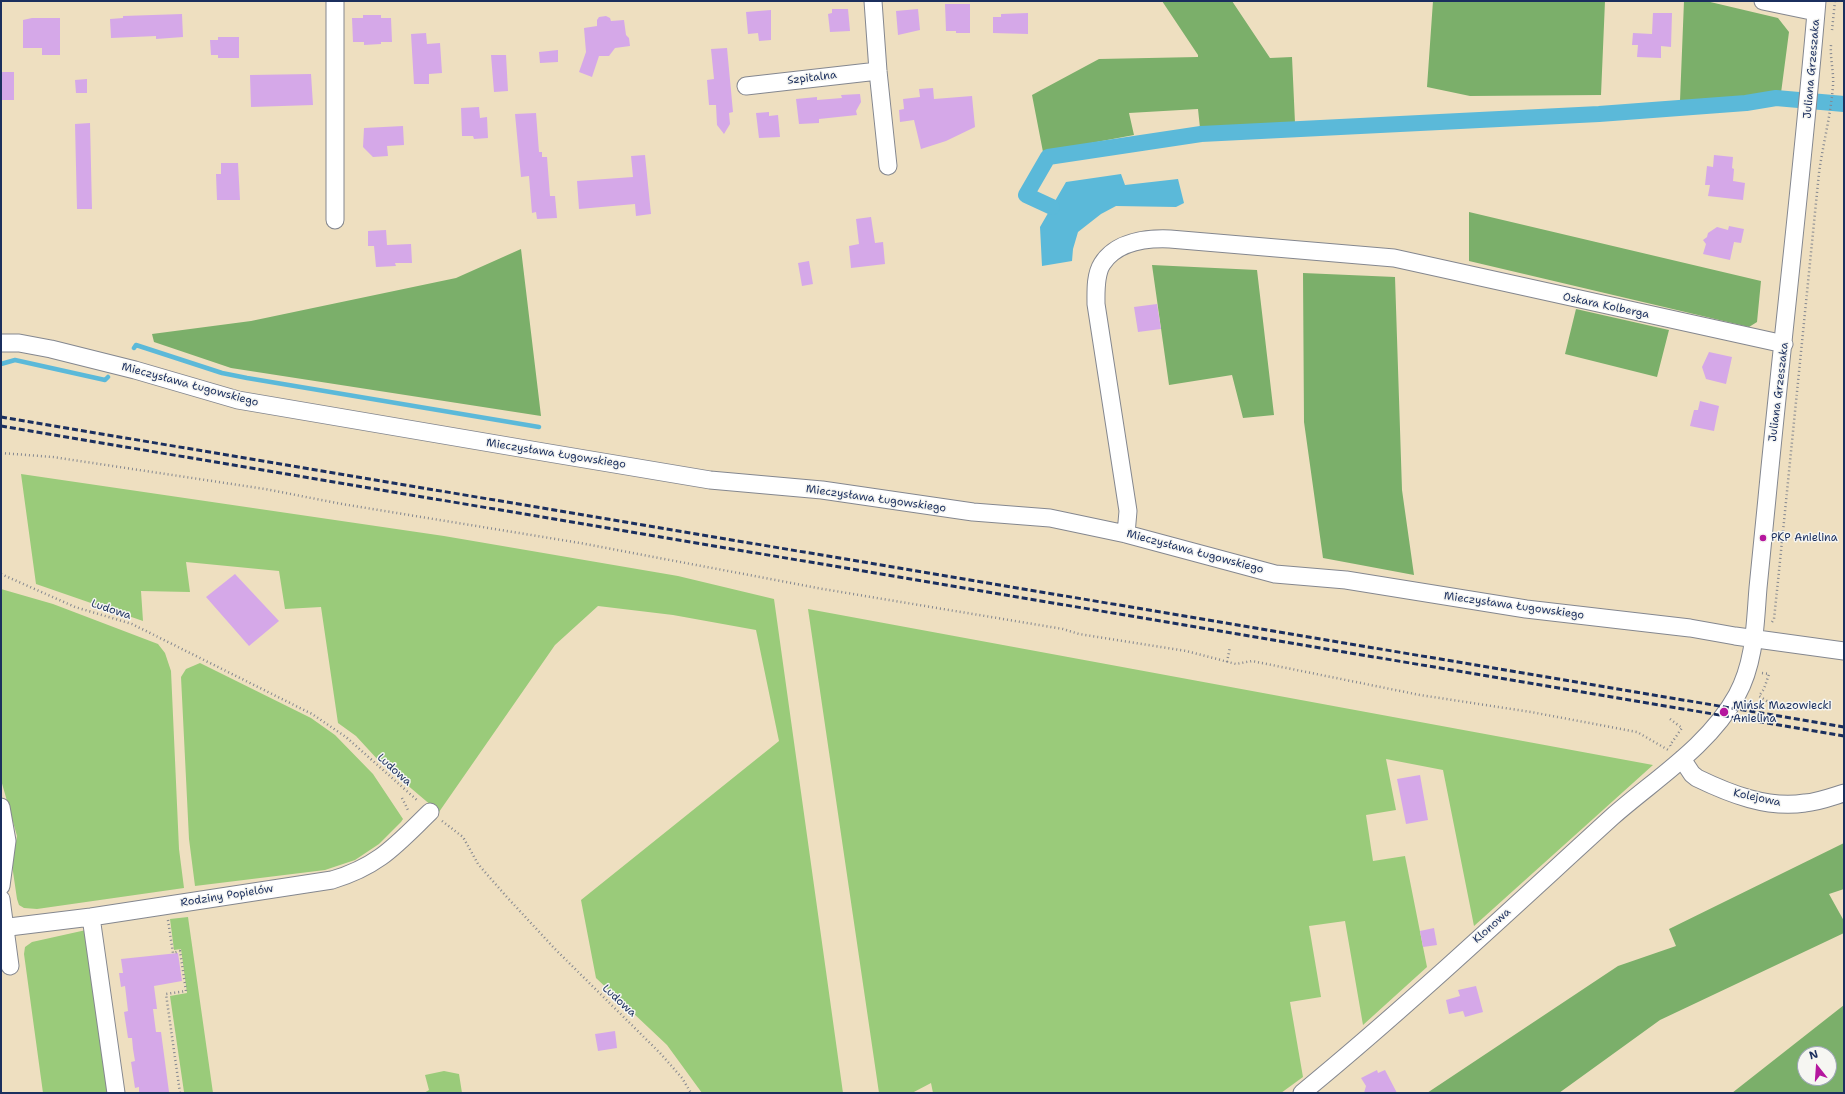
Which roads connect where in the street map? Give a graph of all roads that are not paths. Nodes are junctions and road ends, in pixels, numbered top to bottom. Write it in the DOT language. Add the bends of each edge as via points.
graph roads {
  1 [pos="335,1"];
  2 [pos="873,1"];
  3 [pos="1764,1"];
  4 [pos="1817,6"];
  5 [pos="878,71"];
  6 [pos="746,86"];
  7 [pos="888,166"];
  8 [pos="335,220"];
  9 [pos="1,343"];
  10 [pos="1784,344"];
  11 [pos="1126,534"];
  12 [pos="1754,639"];
  13 [pos="1844,651"];
  14 [pos="1682,759"];
  15 [pos="1844,793"];
  16 [pos="1,807"];
  17 [pos="430,812"];
  18 [pos="1,886"];
  19 [pos="1,899"];
  20 [pos="91,917"];
  21 [pos="3,928"];
  22 [pos="10,966"];
  23 [pos="116,1093"];
  24 [pos="1302,1093"];
  1 -- 8 [label="street"];
  2 -- 5 [label="street"];
  3 -- 4 [label="street"];
  4 -- 10 [label="street, Juliana Grzeszaka"];
  5 -- 6 [label="street, Szpitalna"];
  5 -- 7 [label="street"];
  9 -- 11 [label="street, Mieczysława Ługowskiego" via="36,346 135,370 238,400 277,407 710,480 822,490 973,512 1050,518"];
  10 -- 11 [label="street, Oskara Kolberga" via="1394,258 1155,239 1139,240 1111,254 1101,265 1097,280 1096,304 1128,511"];
  10 -- 12 [label="street, Juliana Grzeszaka"];
  11 -- 12 [label="street, Mieczysława Ługowskiego" via="1275,574 1346,580 1526,609 1690,628"];
  12 -- 13 [label="street, Mieczysława Ługowskiego"];
  12 -- 14 [label="street, Juliana Grzeszaka" via="1746,677 1727,712"];
  14 -- 15 [label="street, Kolejowa" via="1692,774 1698,778 1738,795 1761,801 1804,804"];
  14 -- 24 [label="street, Klonowa" via="1636,796 1393,1015"];
  16 -- 18 [label="street" via="7,841"];
  17 -- 20 [label="street, Rodziny Popielów" via="382,858 332,880"];
  19 -- 21 [label="street"];
  20 -- 21 [label="street, Rodziny Popielów"];
  20 -- 23 [label="street"];
  21 -- 22 [label="street"];
}
